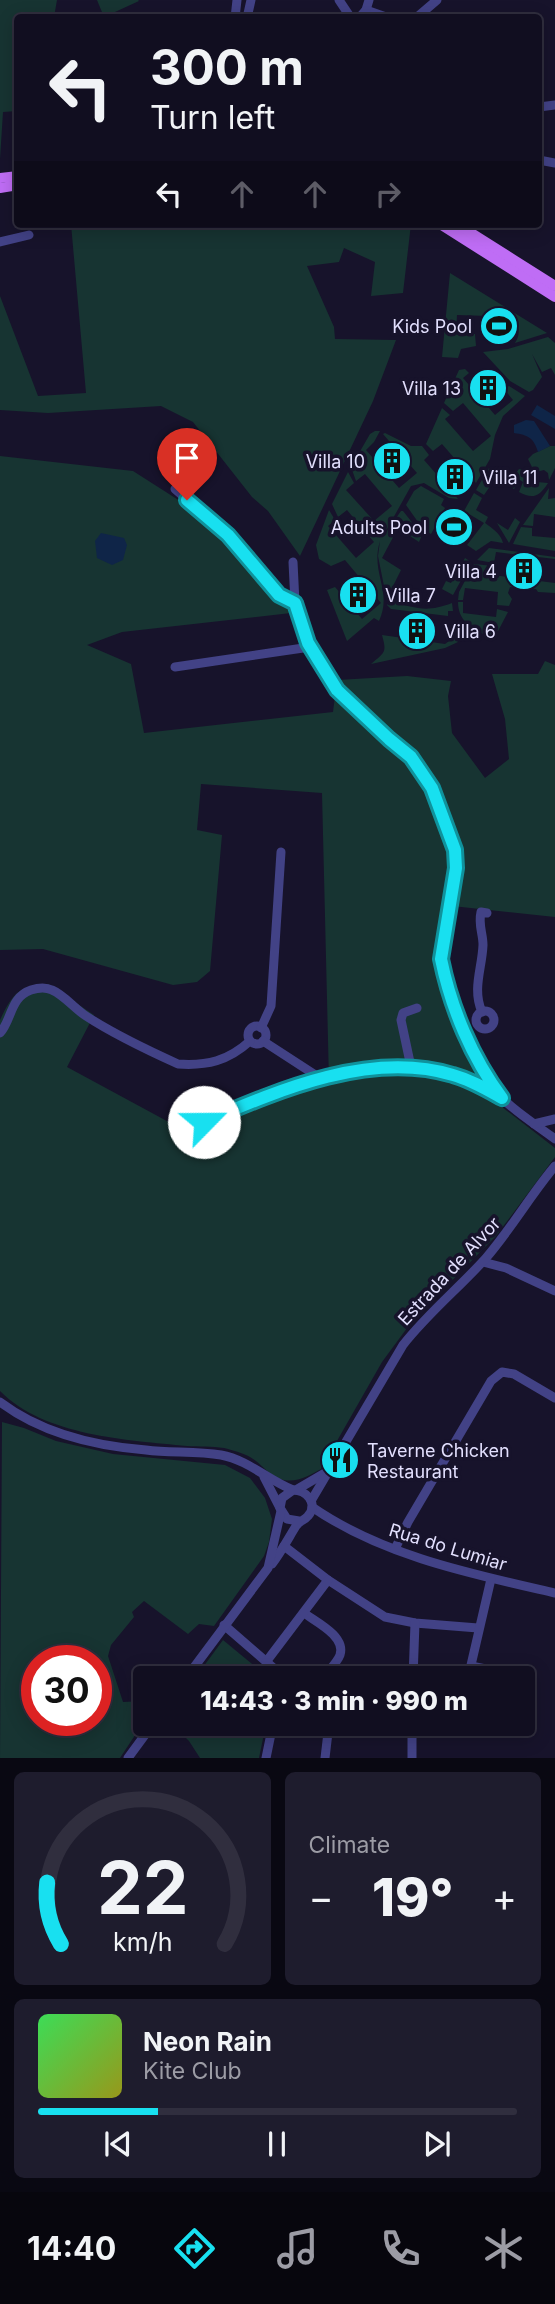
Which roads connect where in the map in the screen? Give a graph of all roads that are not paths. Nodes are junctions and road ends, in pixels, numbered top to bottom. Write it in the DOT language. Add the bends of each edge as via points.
graph roads {
  1 [pos="257,0"];
  2 [pos="437,0"];
  3 [pos="249,9"];
  4 [pos="420,14"];
  5 [pos="446,228"];
  6 [pos="463,228"];
  7 [pos="29,235"];
  8 [pos="0,242"];
  9 [pos="555,286"];
  10 [pos="555,297"];
  11 [pos="174,489"];
  12 [pos="293,562"];
  13 [pos="295,603"];
  14 [pos="310,647"];
  15 [pos="175,667"];
  16 [pos="281,852"];
  17 [pos="487,913"];
  18 [pos="417,1008"];
  19 [pos="482,1012"];
  20 [pos="477,1024"];
  21 [pos="261,1028"];
  22 [pos="0,1033"];
  23 [pos="466,1036"];
  24 [pos="250,1041"];
  25 [pos="264,1041"];
  26 [pos="411,1068"];
  27 [pos="320,1078"];
  28 [pos="502,1098"];
  29 [pos="555,1119"];
  30 [pos="204,1122"];
  31 [pos="534,1124"];
  32 [pos="555,1139"];
  33 [pos="555,1166"];
  34 [pos="483,1262"];
  35 [pos="555,1291"];
  36 [pos="555,1398"];
  37 [pos="0,1403"];
  38 [pos="327,1472"];
  39 [pos="263,1475"];
  40 [pos="294,1490"];
  41 [pos="311,1504"];
  42 [pos="280,1509"];
  43 [pos="301,1521"];
  44 [pos="334,1523"];
  45 [pos="284,1546"];
  46 [pos="396,1549"];
  47 [pos="268,1568"];
  48 [pos="491,1579"];
  49 [pos="328,1580"];
  50 [pos="555,1593"];
  51 [pos="304,1613"];
  52 [pos="415,1623"];
  53 [pos="224,1625"];
  54 [pos="478,1628"];
  55 [pos="266,1662"];
  56 [pos="195,1666"];
  57 [pos="271,1666"];
  58 [pos="332,1666"];
  59 [pos="413,1666"];
  60 [pos="471,1666"];
  61 [pos="144,1736"];
  62 [pos="271,1736"];
  63 [pos="328,1736"];
  64 [pos="412,1736"];
  65 [pos="128,1758"];
  66 [pos="266,1758"];
  67 [pos="325,1758"];
  68 [pos="412,1758"];
  1 -- 3 [label="street"];
  2 -- 4 [label="street"];
  5 -- 10 [label="main road"];
  6 -- 9 [label="main road"];
  7 -- 8 [label="street"];
  11 -- 13 [label="street" via="228,535 279,595"];
  12 -- 13 [label="street"];
  13 -- 14 [label="street"];
  14 -- 15 [label="street"];
  14 -- 23 [label="street" via="337,690 411,757 432,788 455,850 441,959"];
  16 -- 21 [label="street" via="271,1006"];
  17 -- 19 [label="street" via="481,912 478,925 483,944 477,995"];
  18 -- 26 [label="street" via="404,1013 401,1020"];
  19 -- 20 [label="street"];
  19 -- 20 [label="street" via="490,1013 493,1023 485,1029"];
  20 -- 23 [label="street"];
  21 -- 24 [label="street" via="250,1030"];
  21 -- 25 [label="street"];
  22 -- 24 [label="street" via="23,994 46,988 87,1017 178,1064 226,1059"];
  23 -- 28 [label="street" via="485,1076"];
  24 -- 25 [label="street"];
  25 -- 27 [label="street"];
  26 -- 27 [label="street"];
  26 -- 28 [label="street" via="454,1075"];
  27 -- 30 [label="street"];
  28 -- 31 [label="street"];
  29 -- 31 [label="street"];
  31 -- 32 [label="street"];
  33 -- 34 [label="street, Estrada de Alvor"];
  34 -- 35 [label="street"];
  34 -- 38 [label="street, Estrada de Alvor" via="403,1345"];
  36 -- 46 [label="street" via="514,1374 502,1372 491,1381"];
  37 -- 39 [label="street" via="48,1429 85,1440 220,1455"];
  38 -- 40 [label="street, Estrada de Alvor"];
  38 -- 41 [label="street, Estrada de Alvor"];
  39 -- 40 [label="street"];
  39 -- 42 [label="street"];
  40 -- 41 [label="street" via="305,1493"];
  40 -- 42 [label="street, Estrada de Alvor" via="282,1498"];
  41 -- 43 [label="street, Estrada de Alvor" via="310,1514"];
  41 -- 44 [label="street"];
  42 -- 43 [label="street" via="289,1520"];
  42 -- 47 [label="street, Estrada de Alvor"];
  43 -- 44 [label="street"];
  43 -- 45 [label="street, Estrada de Alvor"];
  44 -- 46 [label="street, Rua do Lumiar"];
  45 -- 47 [label="street, Estrada de Alvor"];
  45 -- 49 [label="street"];
  46 -- 48 [label="street, Rua do Lumiar"];
  47 -- 53 [label="street, Estrada de Alvor"];
  48 -- 50 [label="street, Rua do Lumiar"];
  48 -- 54 [label="street"];
  49 -- 51 [label="street"];
  49 -- 52 [label="street" via="385,1617"];
  51 -- 55 [label="street"];
  51 -- 58 [label="street" via="339,1641 340,1656"];
  52 -- 54 [label="street"];
  52 -- 59 [label="street"];
  53 -- 55 [label="street"];
  53 -- 56 [label="street, Estrada de Alvor"];
  54 -- 60 [label="street"];
  55 -- 57 [label="street"];
  61 -- 65 [label="street"];
  62 -- 66 [label="street"];
  63 -- 67 [label="street"];
  64 -- 68 [label="street"];
}
